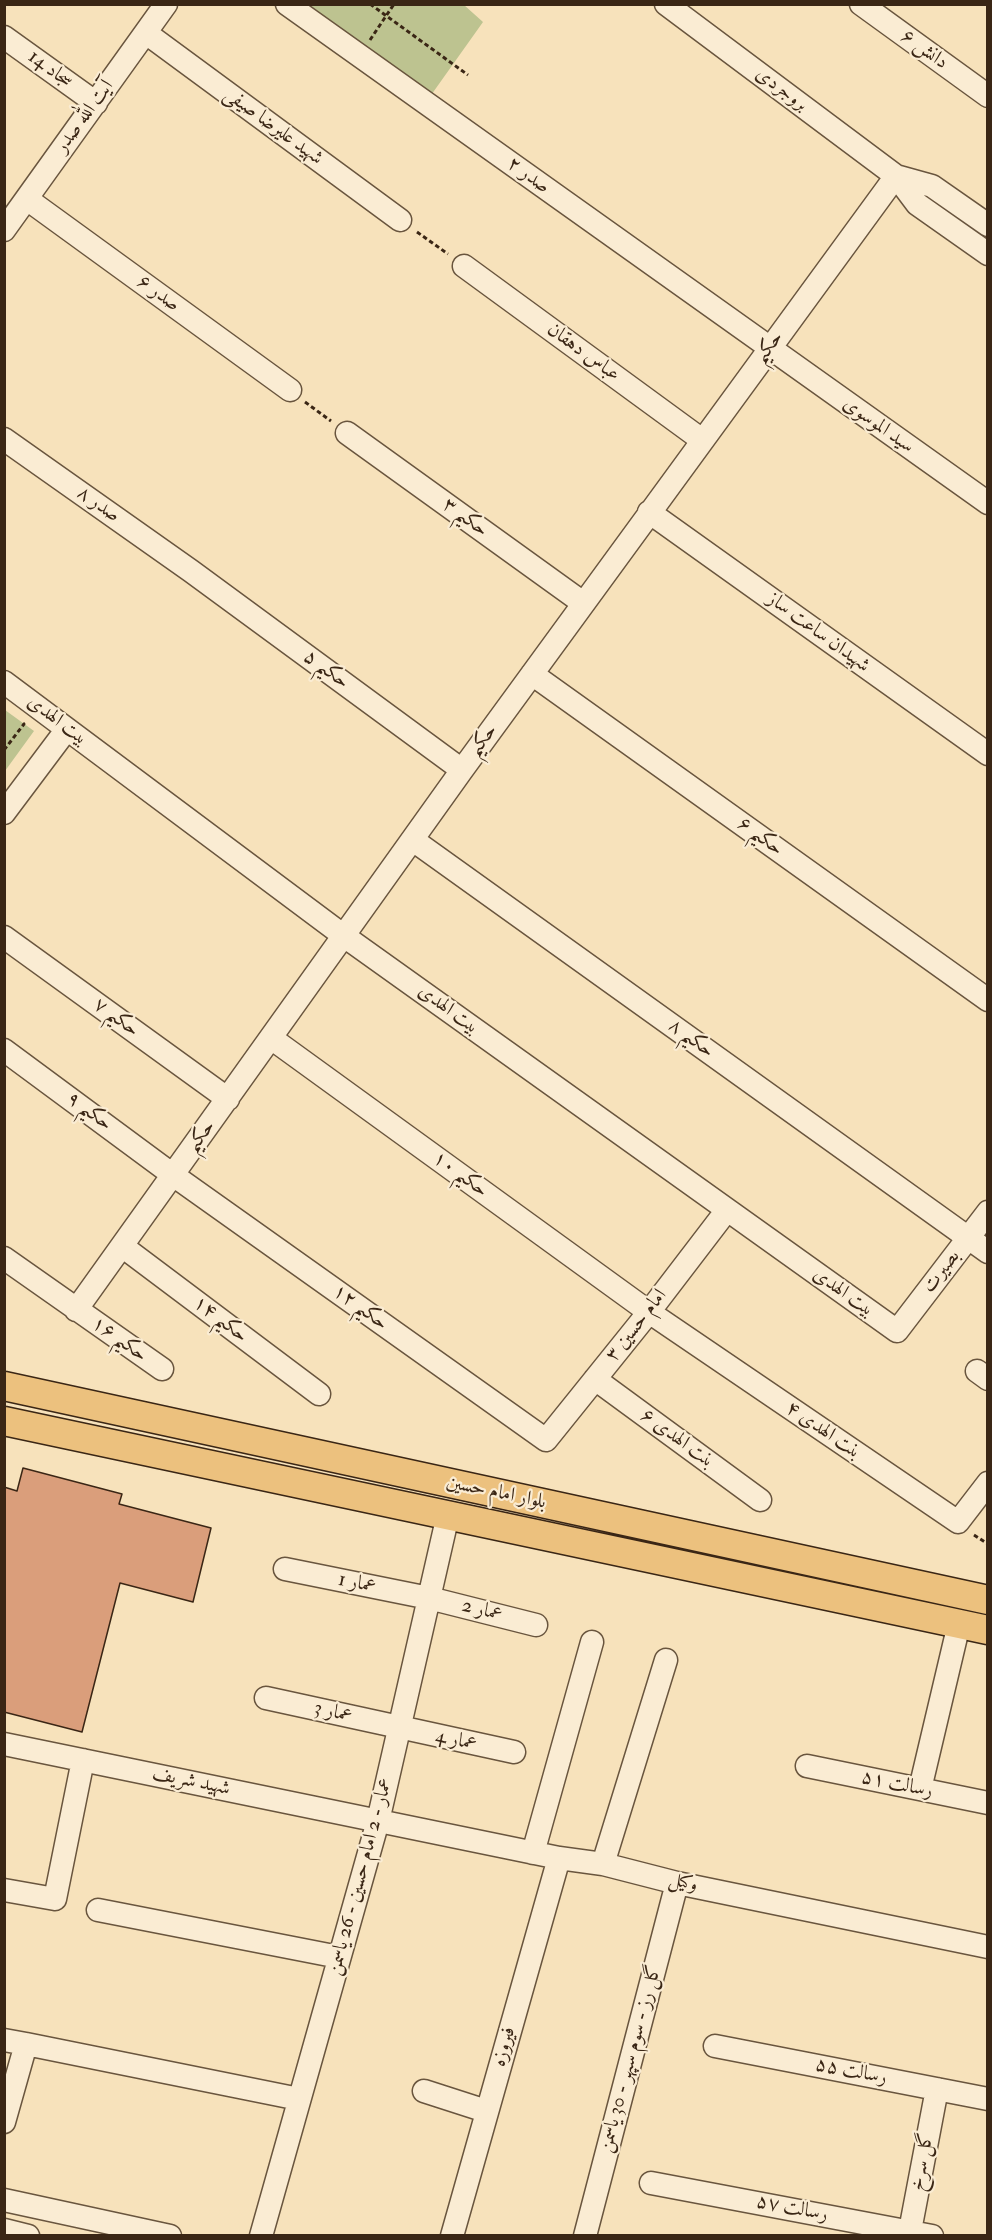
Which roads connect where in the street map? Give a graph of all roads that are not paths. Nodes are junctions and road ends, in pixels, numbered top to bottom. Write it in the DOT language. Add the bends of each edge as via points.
graph roads {
  1 [pos="166,4"];
  2 [pos="287,4"];
  3 [pos="666,4"];
  4 [pos="861,4"];
  5 [pos="146,33"];
  6 [pos="4,37"];
  7 [pos="987,96"];
  8 [pos="96,103"];
  9 [pos="896,176"];
  10 [pos="27,199"];
  11 [pos="400,220"];
  12 [pos="987,225"];
  13 [pos="4,230"];
  14 [pos="987,254"];
  15 [pos="464,266"];
  16 [pos="768,348"];
  17 [pos="290,390"];
  18 [pos="347,433"];
  19 [pos="4,440"];
  20 [pos="702,440"];
  21 [pos="987,503"];
  22 [pos="649,512"];
  23 [pos="191,571"];
  24 [pos="583,603"];
  25 [pos="532,674"];
  26 [pos="4,682"];
  27 [pos="67,729"];
  28 [pos="987,754"];
  29 [pos="462,770"];
  30 [pos="4,813"];
  31 [pos="413,840"];
  32 [pos="344,936"];
  33 [pos="4,937"];
  34 [pos="987,1000"];
  35 [pos="271,1038"];
  36 [pos="4,1050"];
  37 [pos="228,1099"];
  38 [pos="174,1175"];
  39 [pos="727,1210"];
  40 [pos="987,1212"];
  41 [pos="968,1238"];
  42 [pos="122,1246"];
  43 [pos="987,1252"];
  44 [pos="4,1258"];
  45 [pos="76,1310"];
  46 [pos="649,1312"];
  47 [pos="897,1331"];
  48 [pos="162,1369"];
  49 [pos="595,1379"];
  50 [pos="4,1386"];
  51 [pos="319,1394"];
  52 [pos="4,1421"];
  53 [pos="546,1440"];
  54 [pos="987,1483"];
  55 [pos="759,1500"];
  56 [pos="448,1515"];
  57 [pos="805,1561"];
  58 [pos="285,1569"];
  59 [pos="800,1589"];
  60 [pos="429,1598"];
  61 [pos="987,1600"];
  62 [pos="536,1624"];
  63 [pos="959,1624"];
  64 [pos="987,1630"];
  65 [pos="592,1642"];
  66 [pos="666,1660"];
  67 [pos="266,1698"];
  68 [pos="399,1729"];
  69 [pos="4,1744"];
  70 [pos="514,1752"];
  71 [pos="83,1760"];
  72 [pos="807,1766"];
  73 [pos="920,1790"];
  74 [pos="987,1803"];
  75 [pos="378,1821"];
  76 [pos="533,1853"];
  77 [pos="559,1858"];
  78 [pos="603,1864"];
  79 [pos="677,1883"];
  80 [pos="4,1890"];
  81 [pos="98,1910"];
  82 [pos="987,1947"];
  83 [pos="339,1957"];
  84 [pos="15,2042"];
  85 [pos="715,2046"];
  86 [pos="937,2089"];
  87 [pos="424,2091"];
  88 [pos="987,2098"];
  89 [pos="299,2099"];
  90 [pos="486,2111"];
  91 [pos="4,2122"];
  92 [pos="651,2183"];
  93 [pos="4,2200"];
  94 [pos="4,2230"];
  95 [pos="917,2234"];
  96 [pos="28,2235"];
  97 [pos="170,2235"];
  98 [pos="261,2235"];
  99 [pos="452,2235"];
  100 [pos="585,2235"];
  1 -- 5 [label="street, آیت الله صدر"];
  2 -- 16 [label="street, صدر ۲"];
  3 -- 9 [label="street, بروجردی"];
  4 -- 7 [label="street, دانش ۶"];
  5 -- 8 [label="street, آیت الله صدر"];
  5 -- 11 [label="street, شهید علیرضا صیفی"];
  6 -- 8 [label="street, سجاد 14"];
  8 -- 10 [label="street, آیت الله صدر"];
  9 -- 12 [label="street, بروجردی" via="932,186"];
  9 -- 14 [label="street, بروجردی" via="917,204"];
  9 -- 16 [label="street, حکیم"];
  10 -- 13 [label="street, آیت الله صدر"];
  10 -- 17 [label="street, صدر ۶"];
  15 -- 20 [label="street, عباس دهقان"];
  16 -- 20 [label="street, حکیم"];
  16 -- 21 [label="street, سید الموسوی"];
  18 -- 24 [label="street, حکیم ۳"];
  19 -- 23 [label="street, صدر ۸"];
  20 -- 22 [label="street, حکیم"];
  22 -- 24 [label="street, حکیم"];
  22 -- 28 [label="street, شهیدان ساعت ساز"];
  23 -- 29 [label="street, حکیم ۵"];
  24 -- 25 [label="street, حکیم"];
  25 -- 29 [label="street, حکیم"];
  25 -- 34 [label="street, حکیم ۶"];
  26 -- 27 [label="street, بیت الهدی"];
  27 -- 30 [label="street"];
  27 -- 32 [label="street, بیت الهدی"];
  29 -- 31 [label="street, حکیم"];
  31 -- 32 [label="street, حکیم"];
  31 -- 41 [label="street, حکیم ۸"];
  32 -- 35 [label="street, حکیم"];
  32 -- 39 [label="street, بیت الهدی"];
  33 -- 37 [label="street, حکیم ۷"];
  35 -- 37 [label="street, حکیم"];
  35 -- 46 [label="street, حکیم ۱۰"];
  36 -- 38 [label="street, حکیم ۹"];
  37 -- 38 [label="street, حکیم"];
  38 -- 42 [label="street, حکیم"];
  38 -- 53 [label="street, حکیم ۱۲"];
  39 -- 46 [label="street, امام حسین ۳"];
  39 -- 47 [label="street, بیت الهدی"];
  40 -- 41 [label="street, بصیرت"];
  41 -- 43 [label="street, حکیم ۸"];
  41 -- 47 [label="street, بصیرت"];
  42 -- 45 [label="street, حکیم"];
  42 -- 51 [label="street, حکیم ۱۴"];
  44 -- 45 [label="street, حکیم ۱۶"];
  45 -- 48 [label="street, حکیم ۱۶"];
  46 -- 49 [label="street, امام حسین ۳"];
  46 -- 54 [label="street, بنت الهدی ۴" via="958,1522"];
  49 -- 53 [label="street, امام حسین ۳"];
  49 -- 55 [label="street, بنت الهدی ۶"];
  50 -- 57 [label="main road, بلوار امام حسین"];
  52 -- 56 [label="main road, بلوار امام حسین"];
  56 -- 59 [label="main road, بلوار امام حسین"];
  56 -- 60 [label="street, عمار - 2 امام حسین - 26 یاسمن"];
  57 -- 59 [label="main road"];
  57 -- 61 [label="main road, بلوار امام حسین"];
  58 -- 60 [label="street, عمار 1"];
  59 -- 63 [label="main road, بلوار امام حسین"];
  60 -- 62 [label="street, عمار 2"];
  60 -- 68 [label="street, عمار - 2 امام حسین - 26 یاسمن"];
  63 -- 64 [label="main road, بلوار امام حسین"];
  63 -- 73 [label="street"];
  65 -- 76 [label="street"];
  66 -- 78 [label="street"];
  67 -- 68 [label="street, عمار 3"];
  68 -- 70 [label="street, عمار 4"];
  68 -- 75 [label="street, عمار - 2 امام حسین - 26 یاسمن"];
  69 -- 71 [label="street, شهید شریف"];
  71 -- 75 [label="street, شهید شریف"];
  71 -- 80 [label="street" via="55,1899"];
  72 -- 73 [label="street, رسالت ۵۱"];
  73 -- 74 [label="street, رسالت ۵۱"];
  75 -- 76 [label="street, وکیل"];
  75 -- 83 [label="street, عمار - 2 امام حسین - 26 یاسمن"];
  76 -- 77 [label="street, وکیل"];
  77 -- 78 [label="street, وکیل"];
  77 -- 90 [label="street, فیروزه"];
  78 -- 79 [label="street, وکیل"];
  79 -- 82 [label="street, وکیل"];
  79 -- 100 [label="street, گل رز - سوم سپهر - 30 یاسمن"];
  81 -- 83 [label="street"];
  83 -- 89 [label="street, عمار - 2 امام حسین - 26 یاسمن"];
  84 -- 89 [label="street"];
  84 -- 91 [label="street"];
  85 -- 86 [label="street, رسالت ۵۵"];
  86 -- 88 [label="street, رسالت ۵۵"];
  86 -- 95 [label="street, گل سرخ"];
  87 -- 90 [label="street"];
  89 -- 98 [label="street, عمار - 2 امام حسین - 26 یاسمن"];
  90 -- 99 [label="street, فیروزه"];
  92 -- 95 [label="street, رسالت ۵۷"];
  93 -- 97 [label="street"];
  94 -- 96 [label="street"];
}
